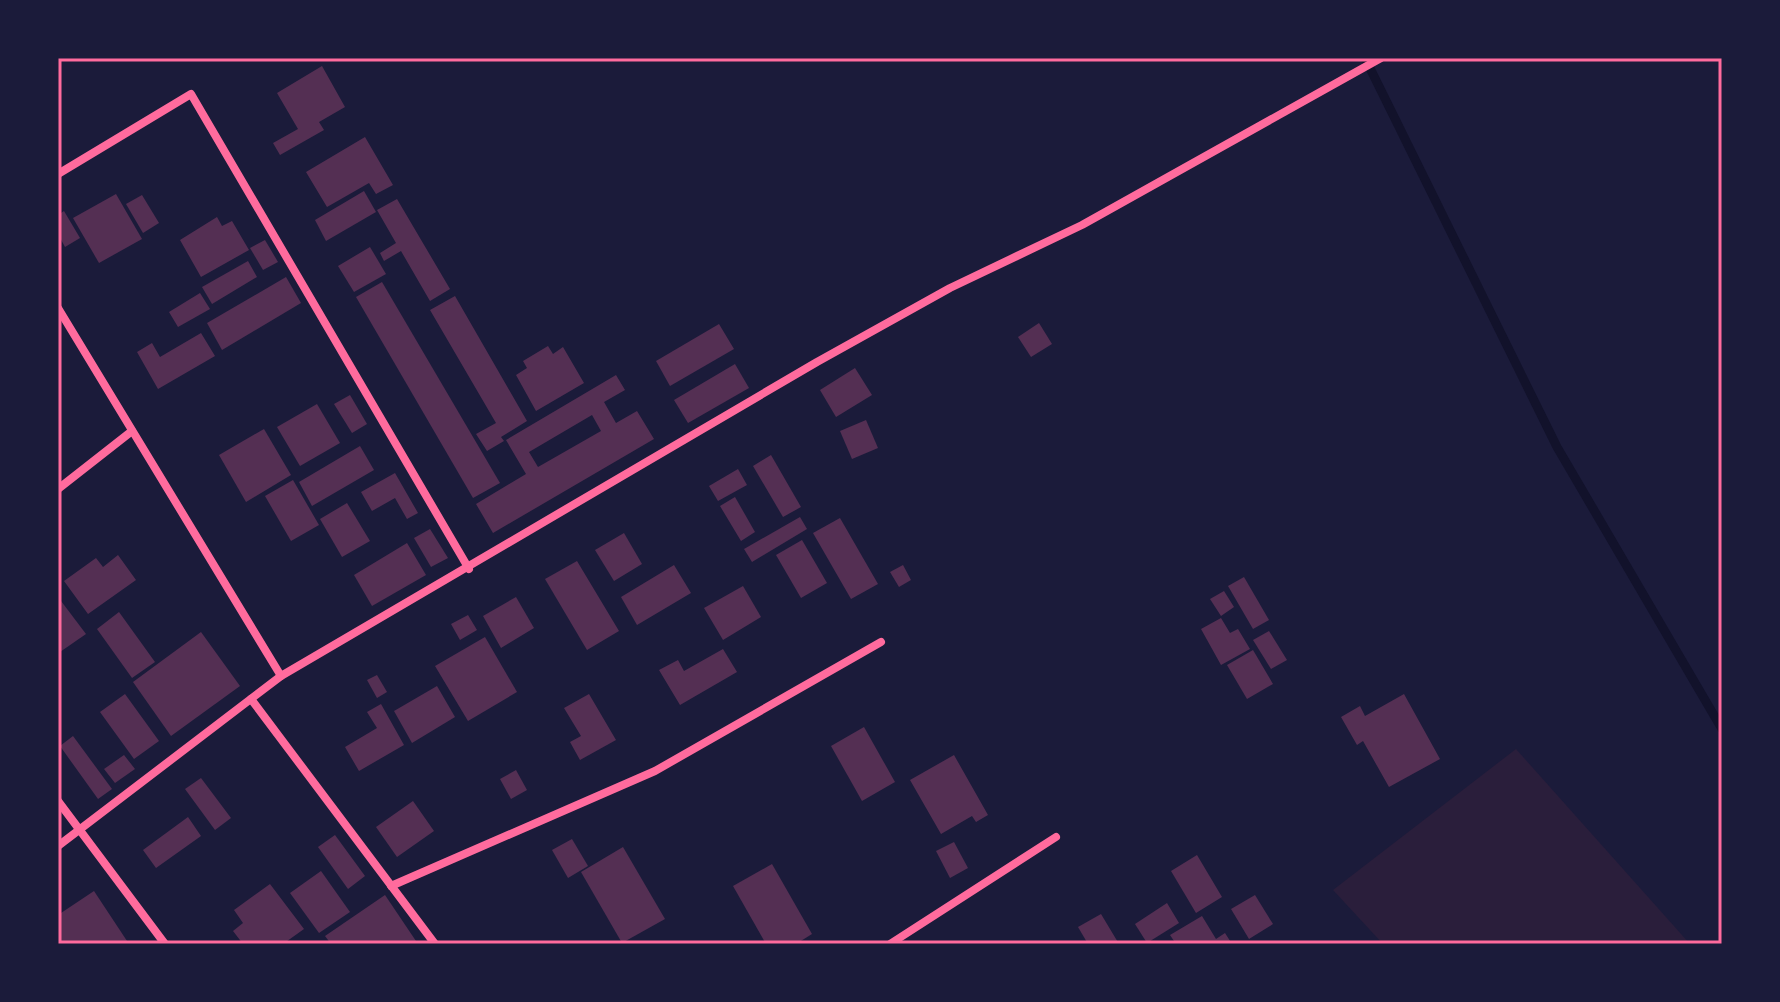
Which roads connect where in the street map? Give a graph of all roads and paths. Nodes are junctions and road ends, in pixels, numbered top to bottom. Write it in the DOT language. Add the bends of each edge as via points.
graph roads {
  1 [pos="1377,60"];
  2 [pos="58,174"];
  3 [pos="58,308"];
  4 [pos="132,431"];
  5 [pos="58,489"];
  6 [pos="469,569"];
  7 [pos="881,642"];
  8 [pos="281,676"];
  9 [pos="251,699"];
  10 [pos="58,801"];
  11 [pos="79,830"];
  12 [pos="1056,837"];
  13 [pos="58,846"];
  14 [pos="391,886"];
  15 [pos="165,944"];
  16 [pos="435,944"];
  17 [pos="890,944"];
  1 -- 6 [label="street" via="1082,225 950,288 830,354"];
  2 -- 6 [label="street" via="191,94"];
  3 -- 4 [label="street"];
  4 -- 5 [label="street"];
  4 -- 8 [label="street"];
  6 -- 8 [label="street"];
  7 -- 14 [label="street" via="655,771"];
  8 -- 9 [label="street"];
  9 -- 11 [label="street"];
  9 -- 14 [label="street"];
  10 -- 11 [label="street"];
  11 -- 13 [label="street"];
  11 -- 15 [label="street"];
  12 -- 17 [label="street"];
  14 -- 16 [label="street"];
}
